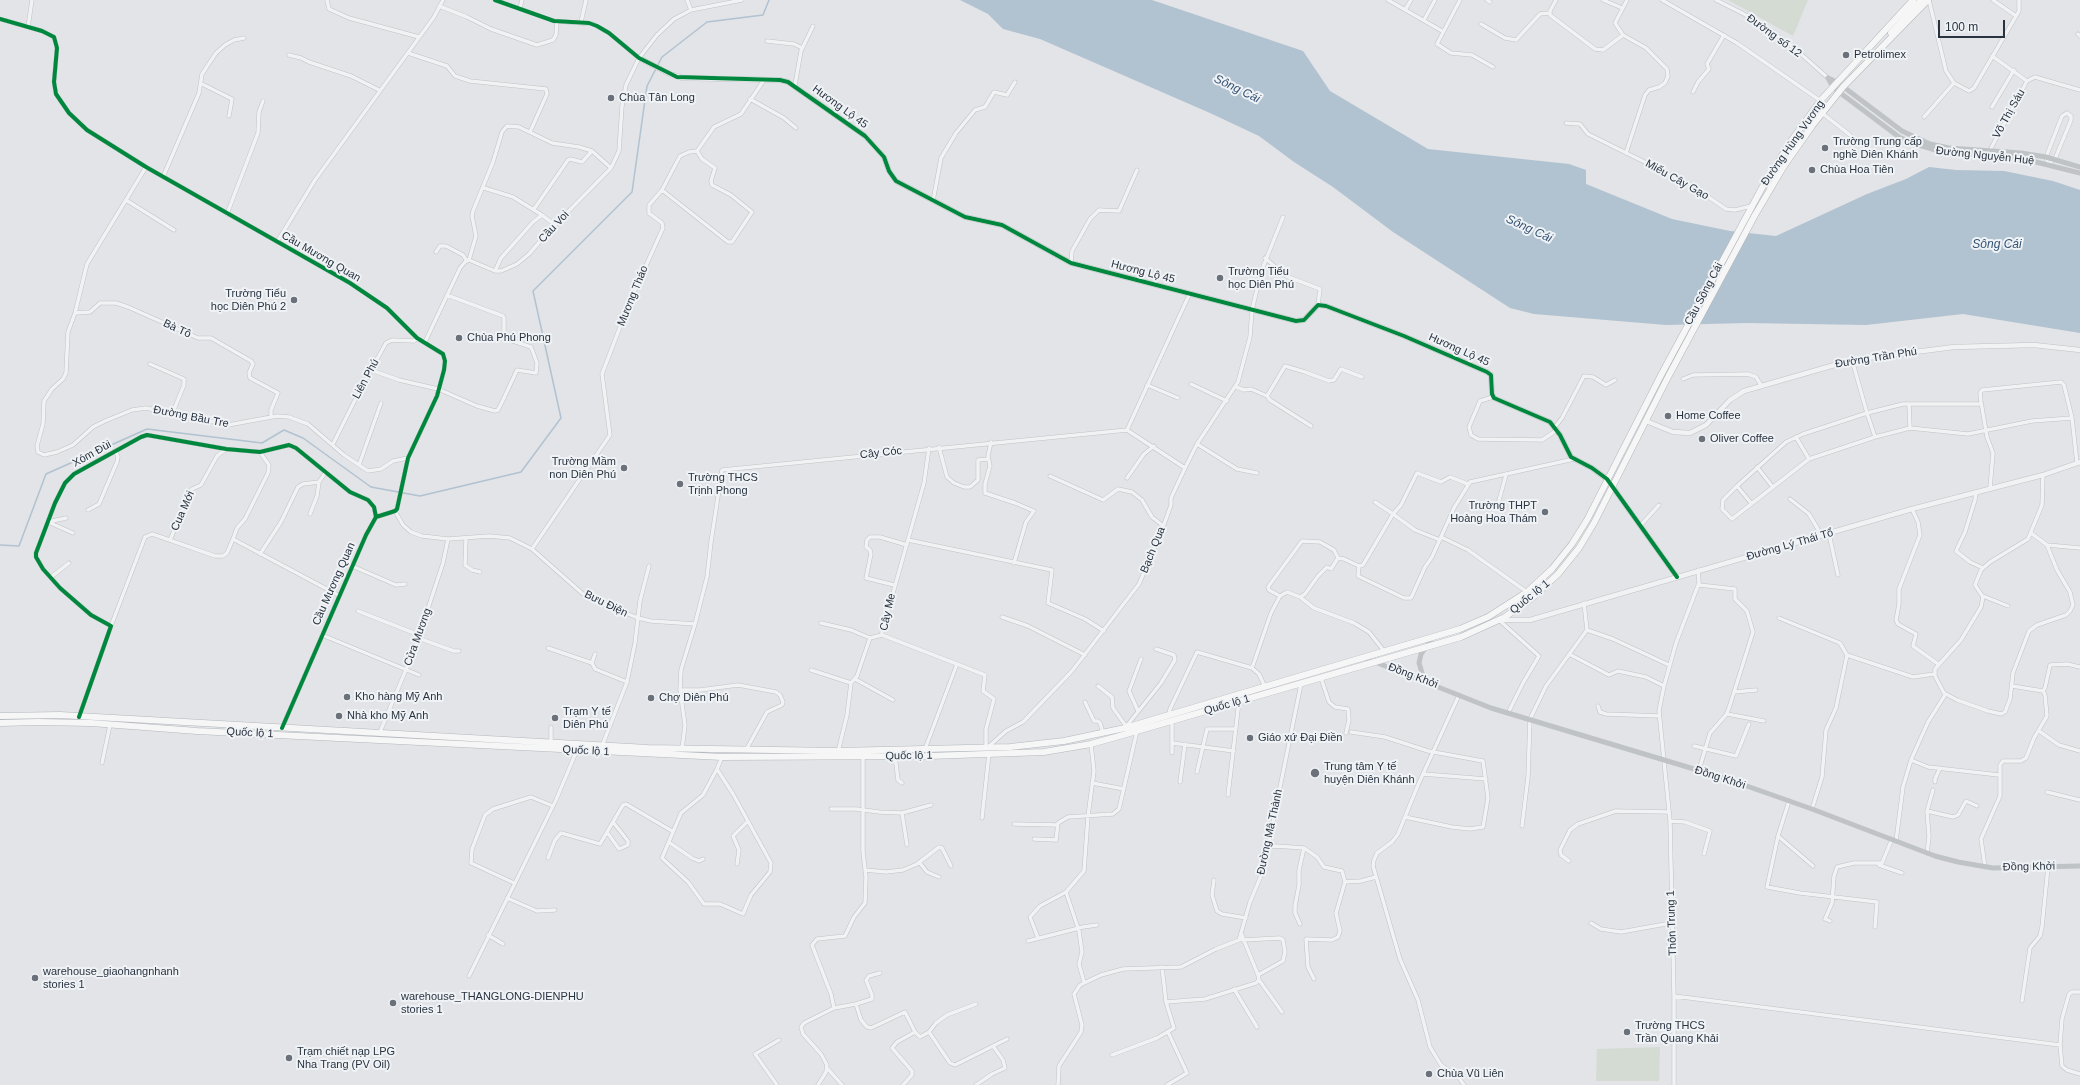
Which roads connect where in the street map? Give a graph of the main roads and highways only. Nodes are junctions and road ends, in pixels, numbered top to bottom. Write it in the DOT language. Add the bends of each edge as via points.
graph roads {
  1 [pos="1913,0"];
  2 [pos="1921,0"];
  3 [pos="1929,0"];
  4 [pos="1898,24"];
  5 [pos="1875,42"];
  6 [pos="1880,47"];
  7 [pos="1828,78"];
  8 [pos="1835,85"];
  9 [pos="1841,90"];
  10 [pos="1989,152"];
  11 [pos="2080,167"];
  12 [pos="2080,173"];
  13 [pos="1749,208"];
  14 [pos="1755,215"];
  15 [pos="1660,377"];
  16 [pos="1668,378"];
  17 [pos="1432,638"];
  18 [pos="1424,649"];
  19 [pos="1365,658"];
  20 [pos="1375,662"];
  21 [pos="1432,684"];
  22 [pos="0,716"];
  23 [pos="0,723"];
  24 [pos="988,751"];
  25 [pos="838,754"];
  26 [pos="2080,866"];
  1 -- 5 [label="highway"];
  2 -- 4 [label="highway"];
  3 -- 6 [label="highway"];
  4 -- 5 [label="highway"];
  4 -- 6 [label="highway"];
  5 -- 8 [label="highway, Đường Hùng Vương"];
  6 -- 9 [label="highway, Đường Hùng Vương"];
  7 -- 8 [label="main road, Đường Nguyễn Huệ"];
  8 -- 9 [label="main road, Đường Nguyễn Huệ"];
  8 -- 13 [label="highway, Đường Hùng Vương" via="1821,100 1788,147"];
  9 -- 10 [label="main road, Đường Nguyễn Huệ" via="1899,137 1912,143 1949,154"];
  9 -- 14 [label="highway, Đường Hùng Vương" via="1784,166"];
  10 -- 11 [label="main road, Đường Nguyễn Huệ" via="2046,157"];
  10 -- 12 [label="main road, Đường Nguyễn Huệ"];
  13 -- 15 [label="highway, Cầu Sông Cái"];
  14 -- 16 [label="highway, Cầu Sông Cái"];
  15 -- 17 [label="highway, Quốc lộ 1" via="1587,520 1552,569 1527,592 1488,617"];
  16 -- 18 [label="highway, Quốc lộ 1" via="1587,536 1565,565 1532,598 1499,620 1461,637"];
  17 -- 18 [label="main road"];
  17 -- 19 [label="highway, Quốc lộ 1"];
  18 -- 20 [label="highway, Quốc lộ 1"];
  18 -- 21 [label="main road" via="1420,659 1421,672"];
  19 -- 20 [label="main road, Đồng Khởi"];
  19 -- 24 [label="highway, Quốc lộ 1" via="1103,733"];
  20 -- 21 [label="main road, Đồng Khởi"];
  20 -- 24 [label="highway, Quốc lộ 1" via="1091,744 1044,752"];
  21 -- 26 [label="main road, Đồng Khởi" via="1508,713 1699,770 1958,862 1984,867"];
  22 -- 25 [label="highway, Quốc lộ 1" via="78,717 380,732 602,746"];
  23 -- 25 [label="highway, Quốc lộ 1" via="110,725 722,757"];
  24 -- 25 [label="highway, Quốc lộ 1" via="925,749"];
  24 -- 25 [label="highway, Quốc lộ 1" via="895,756"];
}
